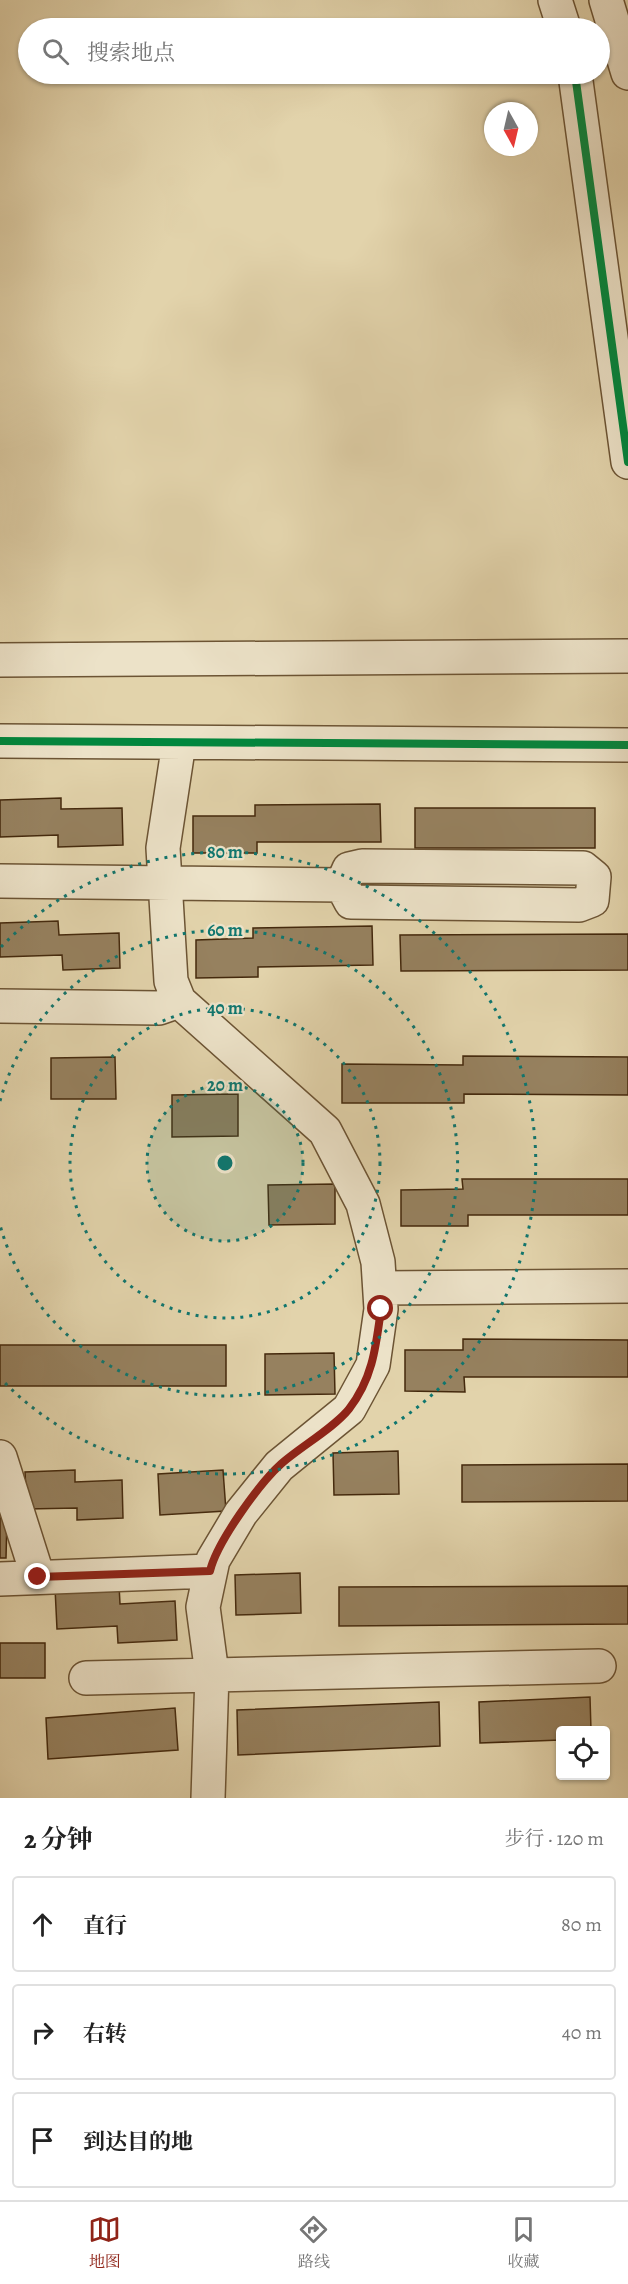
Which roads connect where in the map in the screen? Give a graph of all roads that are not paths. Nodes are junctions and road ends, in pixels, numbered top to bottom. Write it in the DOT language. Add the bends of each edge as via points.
graph roads {
  1 [pos="555,0"];
  2 [pos="606,0"];
  3 [pos="561,18"];
  4 [pos="628,73"];
  5 [pos="576,84"];
  6 [pos="628,462"];
  7 [pos="628,656"];
  8 [pos="0,660"];
  9 [pos="0,741"];
  10 [pos="179,744"];
  11 [pos="628,745"];
  12 [pos="0,881"];
  13 [pos="164,884"];
  14 [pos="342,885"];
  15 [pos="179,1001"];
  16 [pos="0,1006"];
  17 [pos="628,1286"];
  18 [pos="380,1288"];
  19 [pos="0,1457"];
  20 [pos="210,1571"];
  21 [pos="38,1577"];
  22 [pos="0,1579"];
  23 [pos="599,1666"];
  24 [pos="212,1674"];
  25 [pos="86,1678"];
  26 [pos="208,1798"];
  1 -- 3 [label="street"];
  2 -- 4 [label="street"];
  5 -- 6 [label="street"];
  7 -- 8 [label="street"];
  9 -- 10 [label="street"];
  10 -- 11 [label="street"];
  10 -- 13 [label="street" via="163,848"];
  12 -- 13 [label="street"];
  13 -- 14 [label="street"];
  13 -- 15 [label="street" via="171,981"];
  14 -- 14 [label="street" via="349,869 362,866 582,868 594,877 592,900 579,905 351,902"];
  15 -- 16 [label="street" via="159,1008"];
  15 -- 18 [label="street" via="325,1131 363,1204 378,1262"];
  17 -- 18 [label="street"];
  18 -- 20 [label="street" via="373,1365 349,1409 279,1466 241,1513"];
  19 -- 21 [label="street"];
  20 -- 21 [label="street"];
  20 -- 24 [label="street" via="203,1607"];
  21 -- 22 [label="street"];
  23 -- 24 [label="street"];
  24 -- 25 [label="street"];
  24 -- 26 [label="street"];
}
